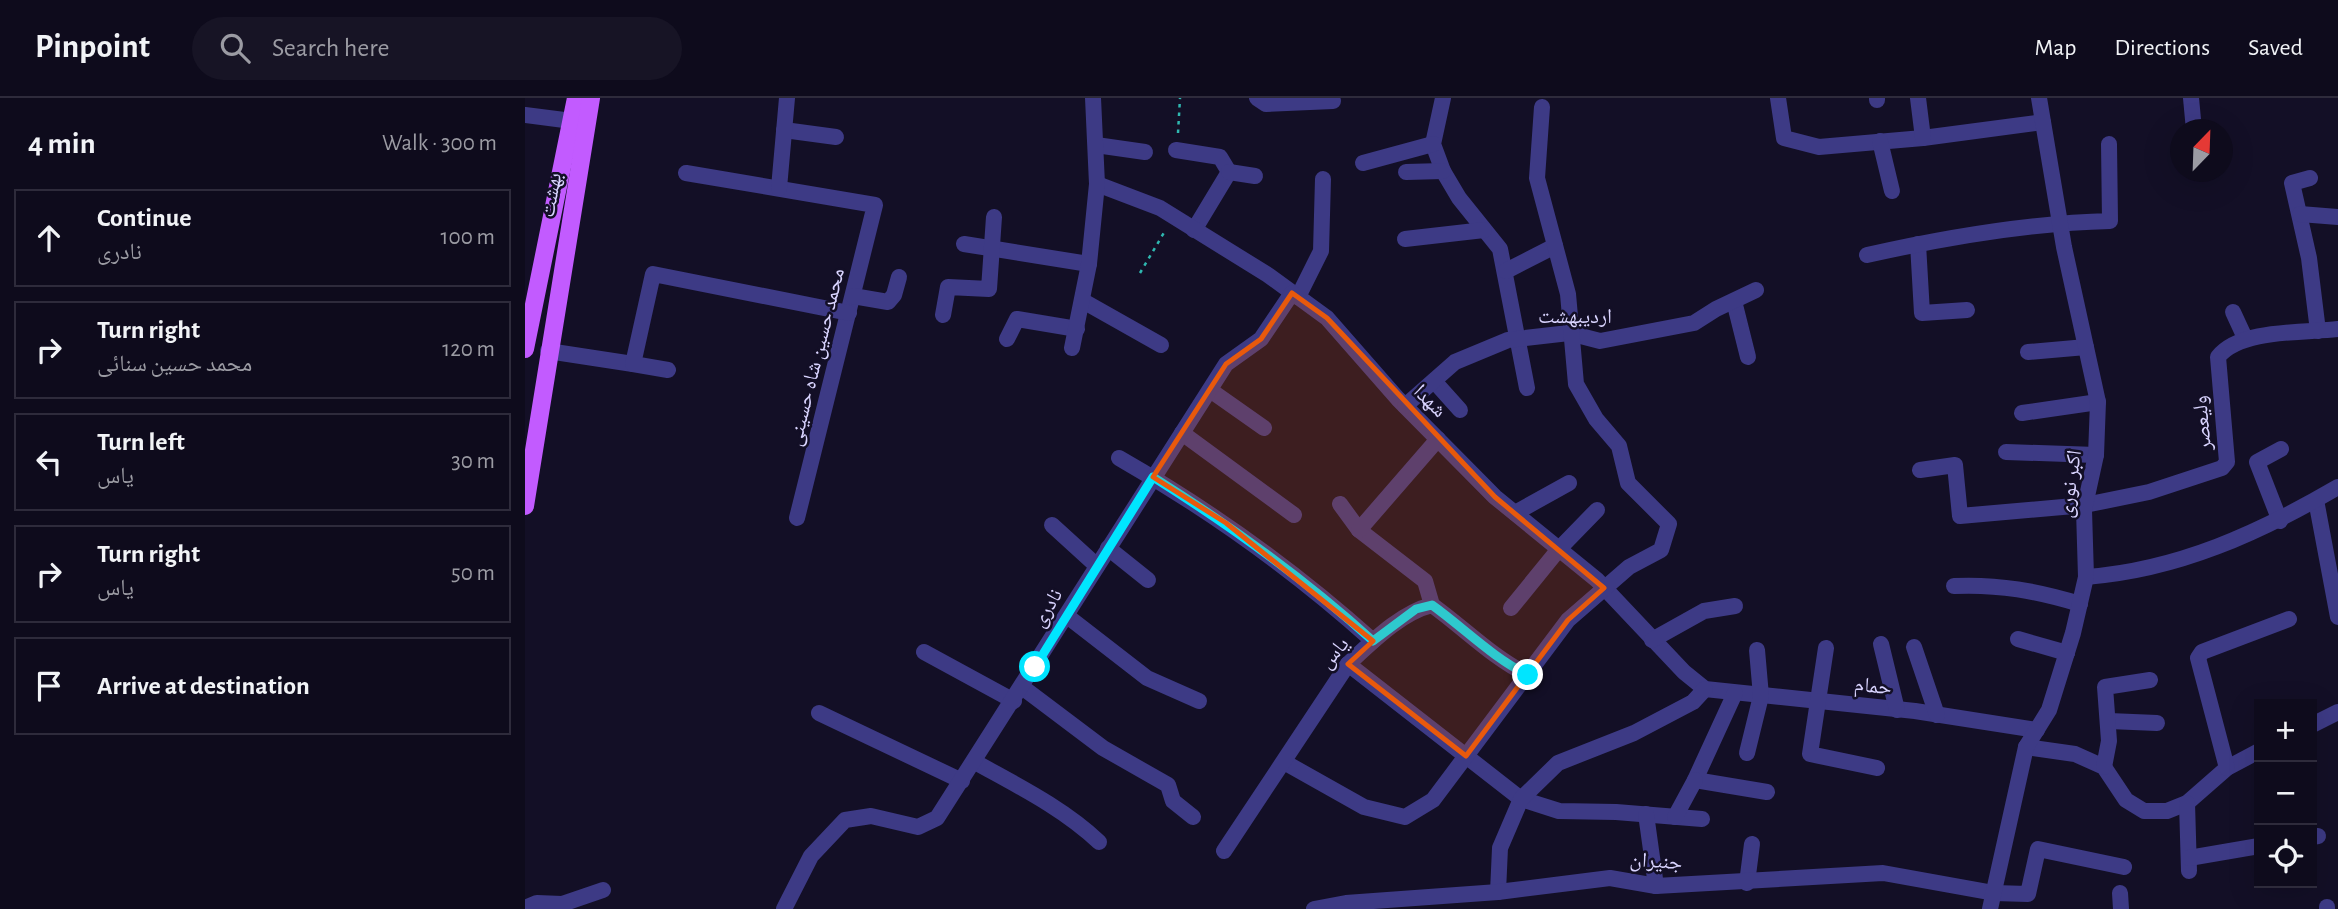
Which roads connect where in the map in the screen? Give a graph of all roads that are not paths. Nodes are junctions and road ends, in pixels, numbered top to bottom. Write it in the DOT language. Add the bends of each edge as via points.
graph roads {
  1 [pos="576,98"];
  2 [pos="591,98"];
  3 [pos="787,98"];
  4 [pos="1093,98"];
  5 [pos="1257,98"];
  6 [pos="1443,98"];
  7 [pos="1778,98"];
  8 [pos="1918,98"];
  9 [pos="2039,98"];
  10 [pos="2190,98"];
  11 [pos="1333,102"];
  12 [pos="1542,107"];
  13 [pos="525,115"];
  14 [pos="2193,119"];
  15 [pos="572,121"];
  16 [pos="2043,122"];
  17 [pos="784,130"];
  18 [pos="835,136"];
  19 [pos="1923,138"];
  20 [pos="1880,141"];
  21 [pos="1433,144"];
  22 [pos="2109,144"];
  23 [pos="1096,145"];
  24 [pos="1176,150"];
  25 [pos="1145,152"];
  26 [pos="1363,163"];
  27 [pos="1229,172"];
  28 [pos="1406,172"];
  29 [pos="1443,172"];
  30 [pos="686,173"];
  31 [pos="1255,176"];
  32 [pos="2310,178"];
  33 [pos="1324,179"];
  34 [pos="1097,184"];
  35 [pos="779,188"];
  36 [pos="1892,191"];
  37 [pos="2300,214"];
  38 [pos="2338,217"];
  39 [pos="994,218"];
  40 [pos="2059,222"];
  41 [pos="1193,230"];
  42 [pos="1484,230"];
  43 [pos="1405,239"];
  44 [pos="964,244"];
  45 [pos="1919,244"];
  46 [pos="991,246"];
  47 [pos="1555,246"];
  48 [pos="1867,255"];
  49 [pos="1089,264"];
  50 [pos="1506,271"];
  51 [pos="899,277"];
  52 [pos="1756,290"];
  53 [pos="1295,295"];
  54 [pos="853,296"];
  55 [pos="1083,301"];
  56 [pos="1734,301"];
  57 [pos="1967,310"];
  58 [pos="2233,312"];
  59 [pos="849,313"];
  60 [pos="943,315"];
  61 [pos="1077,328"];
  62 [pos="2338,329"];
  63 [pos="2318,331"];
  64 [pos="1569,333"];
  65 [pos="1517,338"];
  66 [pos="2245,338"];
  67 [pos="1007,339"];
  68 [pos="1161,345"];
  69 [pos="2086,347"];
  70 [pos="1072,348"];
  71 [pos="525,349"];
  72 [pos="548,351"];
  73 [pos="2028,352"];
  74 [pos="1748,356"];
  75 [pos="633,364"];
  76 [pos="668,370"];
  77 [pos="1434,381"];
  78 [pos="1527,388"];
  79 [pos="1210,390"];
  80 [pos="2098,402"];
  81 [pos="1405,406"];
  82 [pos="1460,410"];
  83 [pos="2022,413"];
  84 [pos="1264,428"];
  85 [pos="1182,433"];
  86 [pos="1438,439"];
  87 [pos="2281,449"];
  88 [pos="2006,452"];
  89 [pos="2096,455"];
  90 [pos="1119,458"];
  91 [pos="1920,470"];
  92 [pos="1153,477"];
  93 [pos="1569,483"];
  94 [pos="2338,487"];
  95 [pos="2316,500"];
  96 [pos="1340,504"];
  97 [pos="2085,505"];
  98 [pos="525,506"];
  99 [pos="1597,510"];
  100 [pos="1515,513"];
  101 [pos="1294,515"];
  102 [pos="797,519"];
  103 [pos="2280,521"];
  104 [pos="1052,525"];
  105 [pos="1359,530"];
  106 [pos="1108,548"];
  107 [pos="1559,549"];
  108 [pos="1097,566"];
  109 [pos="2086,578"];
  110 [pos="1148,580"];
  111 [pos="1954,586"];
  112 [pos="1605,588"];
  113 [pos="2080,604"];
  114 [pos="1432,605"];
  115 [pos="1735,606"];
  116 [pos="1511,608"];
  117 [pos="1067,616"];
  118 [pos="2338,617"];
  119 [pos="2289,619"];
  120 [pos="2018,639"];
  121 [pos="1652,640"];
  122 [pos="1373,641"];
  123 [pos="1881,644"];
  124 [pos="1914,647"];
  125 [pos="1826,648"];
  126 [pos="1757,650"];
  127 [pos="924,652"];
  128 [pos="2067,653"];
  129 [pos="1348,664"];
  130 [pos="1528,675"];
  131 [pos="2150,680"];
  132 [pos="1705,688"];
  133 [pos="1735,693"];
  134 [pos="1018,694"];
  135 [pos="1761,696"];
  136 [pos="1199,701"];
  137 [pos="1819,702"];
  138 [pos="1897,710"];
  139 [pos="2338,712"];
  140 [pos="819,713"];
  141 [pos="1937,715"];
  142 [pos="2109,721"];
  143 [pos="2317,722"];
  144 [pos="2157,723"];
  145 [pos="2037,730"];
  146 [pos="2026,747"];
  147 [pos="1747,753"];
  148 [pos="2254,754"];
  149 [pos="1466,756"];
  150 [pos="975,762"];
  151 [pos="1284,762"];
  152 [pos="2104,767"];
  153 [pos="1877,768"];
  154 [pos="2227,768"];
  155 [pos="1695,780"];
  156 [pos="962,781"];
  157 [pos="1766,792"];
  158 [pos="1521,799"];
  159 [pos="2187,803"];
  160 [pos="1646,814"];
  161 [pos="1193,817"];
  162 [pos="1675,817"];
  163 [pos="1702,819"];
  164 [pos="1099,842"];
  165 [pos="1752,844"];
  166 [pos="2254,847"];
  167 [pos="1224,851"];
  168 [pos="2124,867"];
  169 [pos="1747,883"];
  170 [pos="1655,886"];
  171 [pos="603,890"];
  172 [pos="1499,892"];
  173 [pos="1992,901"];
  174 [pos="525,908"];
  175 [pos="784,909"];
  176 [pos="1314,909"];
  1 -- 15 [label="main road, بهشت"];
  2 -- 72 [label="main road, بهشت"];
  3 -- 17 [label="street"];
  4 -- 23 [label="street"];
  5 -- 11 [label="street" via="1266,104"];
  6 -- 21 [label="street"];
  7 -- 20 [label="street" via="1784,138 1819,147"];
  8 -- 19 [label="street"];
  9 -- 16 [label="street, اکبر نوری"];
  10 -- 14 [label="street"];
  12 -- 47 [label="street" via="1537,178"];
  13 -- 15 [label="street"];
  15 -- 71 [label="main road, بهشت"];
  16 -- 19 [label="street"];
  16 -- 40 [label="street, اکبر نوری"];
  17 -- 18 [label="street"];
  17 -- 35 [label="street"];
  19 -- 20 [label="street"];
  20 -- 36 [label="street"];
  21 -- 26 [label="street"];
  21 -- 29 [label="street"];
  22 -- 40 [label="street" via="2110,221"];
  23 -- 25 [label="street"];
  23 -- 34 [label="street"];
  24 -- 27 [label="street" via="1220,157"];
  27 -- 31 [label="street"];
  27 -- 41 [label="street"];
  28 -- 29 [label="street"];
  29 -- 42 [label="street"];
  30 -- 35 [label="street"];
  32 -- 37 [label="street" via="2292,183"];
  33 -- 53 [label="street, نادری" via="1321,251"];
  34 -- 41 [label="street, شهدا" via="1160,208"];
  34 -- 49 [label="street"];
  35 -- 54 [label="street, محمد حسین شاه حسینی" via="875,205"];
  37 -- 38 [label="street"];
  37 -- 63 [label="street"];
  39 -- 46 [label="street"];
  40 -- 45 [label="street"];
  40 -- 69 [label="street, اکبر نوری"];
  41 -- 53 [label="street, شهدا"];
  42 -- 43 [label="street"];
  42 -- 50 [label="street" via="1500,249"];
  44 -- 46 [label="street"];
  45 -- 48 [label="street"];
  45 -- 57 [label="street" via="1922,313"];
  46 -- 49 [label="street"];
  46 -- 60 [label="street" via="989,289 948,287"];
  47 -- 50 [label="street"];
  47 -- 64 [label="street" via="1568,295"];
  49 -- 55 [label="street"];
  50 -- 65 [label="street"];
  51 -- 54 [label="street" via="888,302"];
  52 -- 56 [label="street, اردیبهشت"];
  53 -- 79 [label="street, نادری" via="1261,339 1226,364"];
  53 -- 81 [label="street, شهدا" via="1327,318"];
  54 -- 59 [label="street, محمد حسین شاه حسینی"];
  55 -- 61 [label="street"];
  55 -- 68 [label="street"];
  56 -- 64 [label="street, اردیبهشت" via="1694,323 1599,341"];
  56 -- 74 [label="street"];
  58 -- 66 [label="street"];
  59 -- 75 [label="street" via="653,274"];
  59 -- 102 [label="street, محمد حسین شاه حسینی"];
  61 -- 67 [label="street" via="1017,319"];
  61 -- 70 [label="street"];
  62 -- 63 [label="street"];
  63 -- 66 [label="street"];
  64 -- 65 [label="street, اردیبهشت"];
  64 -- 112 [label="street" via="1577,384 1596,419 1619,446 1627,483 1669,524 1661,550 1629,567"];
  65 -- 77 [label="street, اردیبهشت" via="1455,362"];
  65 -- 78 [label="street"];
  66 -- 97 [label="street, ولیعصر" via="2227,346 2218,357 2227,462 2222,468 2149,492"];
  69 -- 73 [label="street"];
  69 -- 80 [label="street, اکبر نوری"];
  72 -- 75 [label="street"];
  72 -- 98 [label="main road, بهشت"];
  75 -- 76 [label="street"];
  77 -- 81 [label="street, اردیبهشت"];
  77 -- 82 [label="street"];
  79 -- 84 [label="street"];
  79 -- 85 [label="street, نادری"];
  80 -- 83 [label="street"];
  80 -- 89 [label="street, اکبر نوری"];
  81 -- 86 [label="street, شهدا"];
  85 -- 92 [label="street, نادری"];
  85 -- 101 [label="street"];
  86 -- 100 [label="street, شهدا"];
  86 -- 105 [label="street"];
  87 -- 103 [label="street" via="2257,462"];
  88 -- 89 [label="street"];
  89 -- 97 [label="street, اکبر نوری"];
  90 -- 92 [label="street"];
  91 -- 97 [label="street" via="1955,465 1960,516"];
  92 -- 106 [label="street, نادری"];
  92 -- 122 [label="street" via="1226,523"];
  93 -- 100 [label="street"];
  94 -- 95 [label="street"];
  95 -- 103 [label="street"];
  95 -- 118 [label="street"];
  96 -- 105 [label="street"];
  97 -- 109 [label="street, اکبر نوری"];
  99 -- 107 [label="street"];
  100 -- 107 [label="street, شهدا"];
  103 -- 109 [label="street" via="2199,555 2129,574"];
  104 -- 108 [label="street"];
  105 -- 114 [label="street" via="1425,581"];
  106 -- 108 [label="street, نادری"];
  106 -- 110 [label="street"];
  107 -- 112 [label="street, شهدا"];
  107 -- 116 [label="street"];
  108 -- 117 [label="street, نادری"];
  109 -- 113 [label="street, اکبر نوری"];
  111 -- 113 [label="street" via="1992,584"];
  112 -- 121 [label="street, شهدا"];
  112 -- 130 [label="street" via="1568,620"];
  113 -- 128 [label="street, اکبر نوری"];
  114 -- 122 [label="street, یاس" via="1416,609"];
  114 -- 130 [label="street" via="1504,663"];
  115 -- 121 [label="street" via="1704,611"];
  117 -- 134 [label="street, نادری"];
  117 -- 136 [label="street" via="1147,678"];
  119 -- 154 [label="street" via="2202,652 2198,658"];
  120 -- 128 [label="street"];
  121 -- 132 [label="street, شهدا"];
  122 -- 129 [label="street, یاس"];
  123 -- 138 [label="street"];
  124 -- 141 [label="street"];
  125 -- 137 [label="street"];
  126 -- 135 [label="street"];
  127 -- 134 [label="street"];
  128 -- 145 [label="street, اکبر نوری" via="2049,710"];
  129 -- 149 [label="street"];
  129 -- 151 [label="street, یاس"];
  130 -- 149 [label="street"];
  131 -- 142 [label="street" via="2105,687"];
  132 -- 133 [label="street, حمام"];
  132 -- 158 [label="street" via="1693,702 1634,733 1558,763"];
  133 -- 135 [label="street, حمام"];
  133 -- 155 [label="street"];
  134 -- 150 [label="street, نادری"];
  134 -- 161 [label="street" via="1168,785 1173,801"];
  135 -- 137 [label="street, حمام"];
  135 -- 147 [label="street"];
  137 -- 138 [label="street, حمام"];
  137 -- 153 [label="street" via="1810,754"];
  138 -- 141 [label="street, حمام"];
  139 -- 143 [label="street"];
  140 -- 156 [label="street"];
  141 -- 145 [label="street, حمام"];
  142 -- 144 [label="street"];
  142 -- 152 [label="street"];
  145 -- 146 [label="street, اکبر نوری"];
  146 -- 152 [label="street" via="2075,754"];
  146 -- 173 [label="street, اکبر نوری"];
  148 -- 154 [label="street"];
  149 -- 151 [label="street" via="1433,800 1405,817 1364,807"];
  149 -- 158 [label="street"];
  150 -- 156 [label="street, نادری"];
  150 -- 164 [label="street" via="1037,796"];
  151 -- 167 [label="street, یاس"];
  152 -- 159 [label="street" via="2132,806 2167,811"];
  154 -- 159 [label="street"];
  155 -- 157 [label="street"];
  155 -- 162 [label="street"];
  156 -- 175 [label="street, نادری" via="937,818 918,827 871,816 845,820 811,856"];
  158 -- 160 [label="street" via="1559,811"];
  158 -- 172 [label="street" via="1500,848"];
  159 -- 166 [label="street" via="2189,864"];
  160 -- 162 [label="street"];
  160 -- 170 [label="street"];
  162 -- 163 [label="street"];
  165 -- 169 [label="street"];
  168 -- 173 [label="street, جنیران" via="2038,849 2028,894"];
  169 -- 170 [label="street, جنیران"];
  169 -- 173 [label="street, جنیران" via="1883,873"];
  170 -- 172 [label="street, جنیران" via="1609,878"];
  171 -- 174 [label="street" via="562,904 537,903"];
  172 -- 176 [label="street, جنیران"];
}
